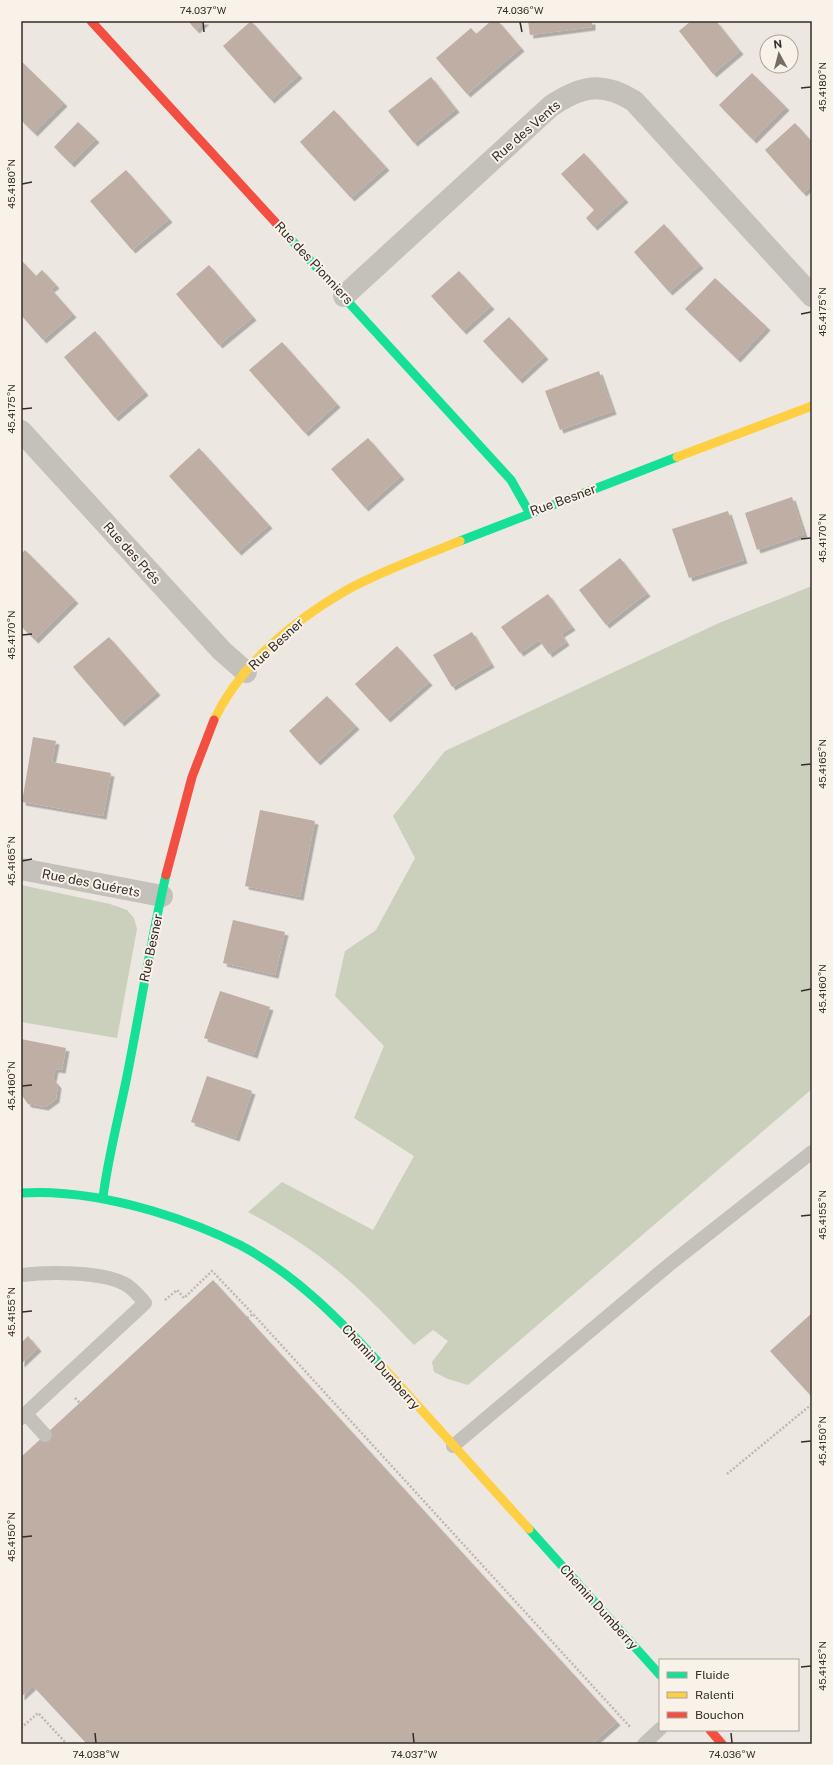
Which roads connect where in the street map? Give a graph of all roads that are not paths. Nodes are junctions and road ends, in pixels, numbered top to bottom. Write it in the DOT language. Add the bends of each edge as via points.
graph roads {
  1 [pos="91,21"];
  2 [pos="344,296"];
  3 [pos="812,296"];
  4 [pos="812,406"];
  5 [pos="21,431"];
  6 [pos="529,512"];
  7 [pos="246,672"];
  8 [pos="21,869"];
  9 [pos="162,896"];
  10 [pos="812,1152"];
  11 [pos="21,1193"];
  12 [pos="102,1197"];
  13 [pos="21,1274"];
  14 [pos="23,1416"];
  15 [pos="45,1435"];
  16 [pos="453,1446"];
  17 [pos="659,1674"];
  18 [pos="659,1730"];
  19 [pos="711,1731"];
  20 [pos="644,1744"];
  21 [pos="722,1744"];
  1 -- 2 [label="street, Rue des Pionniers"];
  2 -- 3 [label="street, Rue des Vents" via="551,106 581,90 596,88 624,95 634,101"];
  2 -- 6 [label="street, Rue des Pionniers" via="511,480"];
  4 -- 6 [label="street, Rue Besner"];
  5 -- 7 [label="street, Rue des Prés" via="222,651"];
  6 -- 7 [label="street, Rue Besner" via="345,592 289,629"];
  7 -- 9 [label="street, Rue Besner" via="219,710 196,762 177,828"];
  8 -- 9 [label="street, Rue des Guérets"];
  9 -- 12 [label="street, Rue Besner" via="125,1084 107,1160"];
  10 -- 16 [label="lane" via="670,1264"];
  11 -- 12 [label="street, Chemin Dumberry" via="55,1191"];
  12 -- 16 [label="street, Chemin Dumberry" via="204,1229 230,1240 278,1269 309,1293 350,1331"];
  13 -- 14 [label="lane" via="70,1273 117,1281 130,1287 145,1303"];
  14 -- 15 [label="lane"];
  16 -- 17 [label="street, Chemin Dumberry"];
  18 -- 20 [label="lane"];
  19 -- 21 [label="street"];
}
